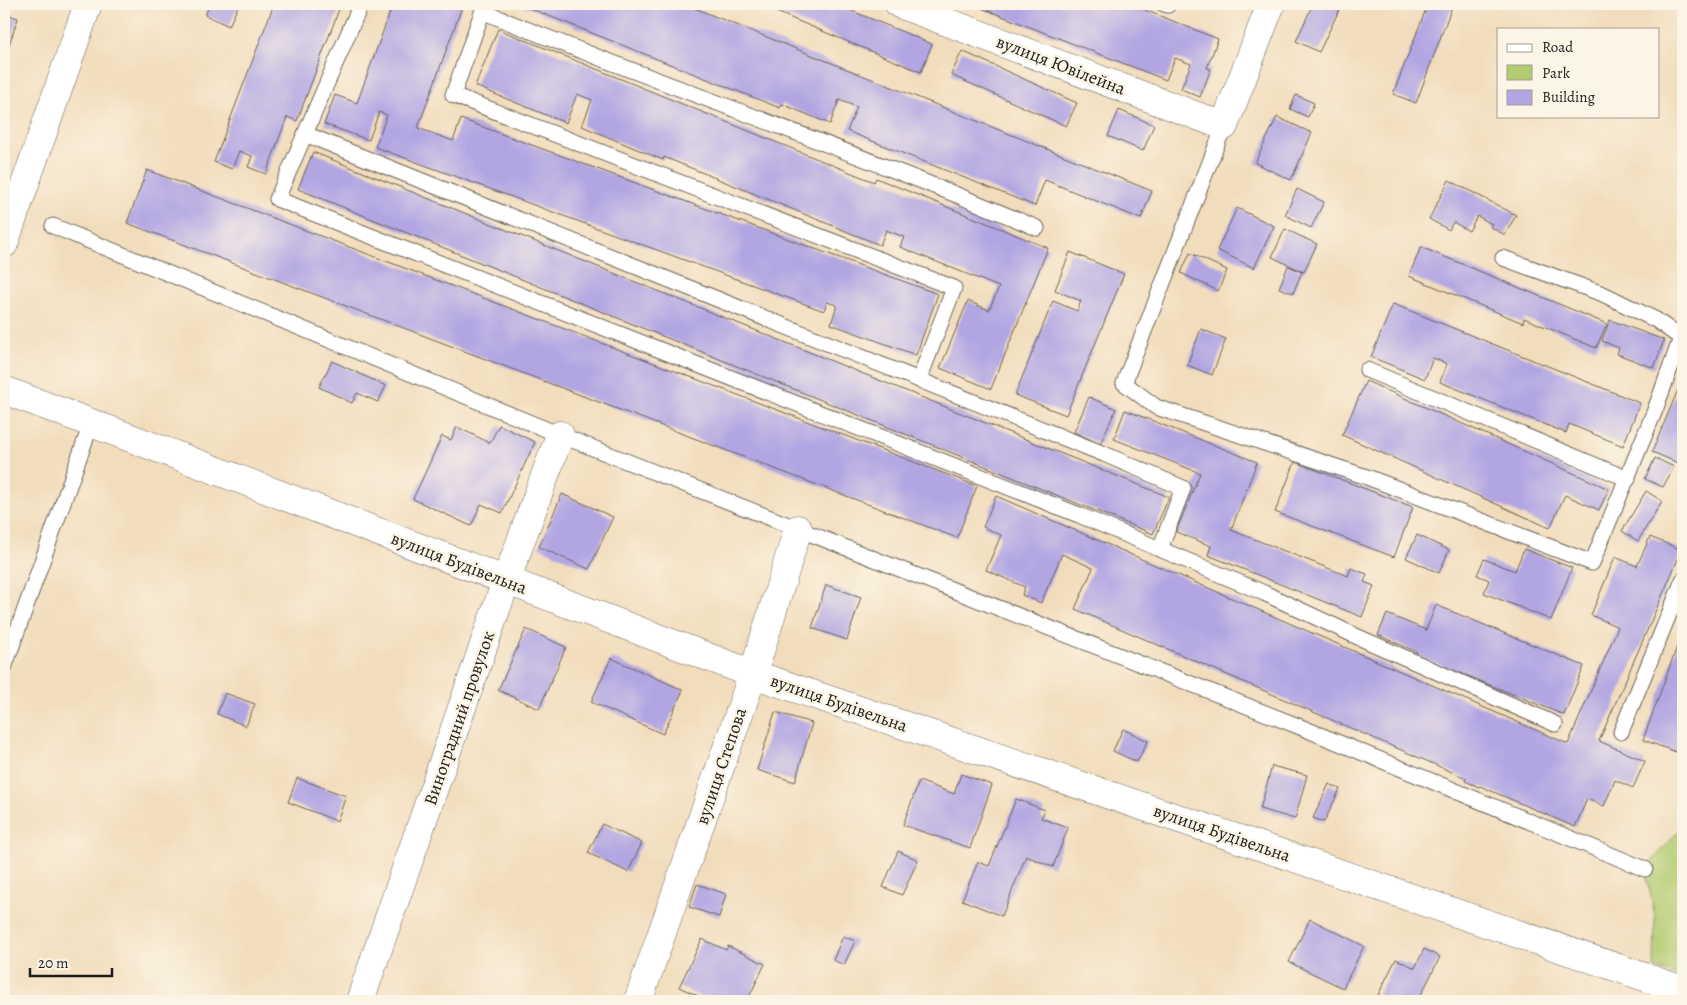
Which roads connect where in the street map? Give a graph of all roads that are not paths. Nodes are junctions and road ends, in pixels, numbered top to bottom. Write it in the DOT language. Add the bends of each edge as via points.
graph roads {
  1 [pos="361,4"];
  2 [pos="899,4"];
  3 [pos="1271,4"];
  4 [pos="80,6"];
  5 [pos="484,8"];
  6 [pos="1224,126"];
  7 [pos="305,134"];
  8 [pos="53,226"];
  9 [pos="1037,228"];
  10 [pos="4,244"];
  11 [pos="1503,258"];
  12 [pos="1682,338"];
  13 [pos="1367,370"];
  14 [pos="919,380"];
  15 [pos="4,390"];
  16 [pos="91,424"];
  17 [pos="560,435"];
  18 [pos="1628,479"];
  19 [pos="798,529"];
  20 [pos="1160,549"];
  21 [pos="1683,580"];
  22 [pos="506,581"];
  23 [pos="4,668"];
  24 [pos="753,674"];
  25 [pos="1555,724"];
  26 [pos="1621,732"];
  27 [pos="1645,869"];
  28 [pos="1683,990"];
  29 [pos="360,1001"];
  30 [pos="638,1001"];
  1 -- 7 [label="lane"];
  2 -- 6 [label="street, вулиця Ювілейна"];
  3 -- 6 [label="street"];
  4 -- 10 [label="street"];
  5 -- 9 [label="lane" via="573,49 944,189"];
  5 -- 14 [label="lane" via="453,95 954,288"];
  6 -- 18 [label="lane" via="1124,383 1156,408 1367,477 1592,563"];
  7 -- 14 [label="lane"];
  7 -- 20 [label="lane" via="277,199"];
  8 -- 17 [label="lane"];
  11 -- 12 [label="lane" via="1603,294 1656,320"];
  12 -- 18 [label="lane"];
  13 -- 18 [label="lane"];
  14 -- 20 [label="lane" via="1182,488"];
  15 -- 16 [label="street, вулиця Будівельна"];
  16 -- 22 [label="street, вулиця Будівельна"];
  16 -- 23 [label="lane"];
  17 -- 19 [label="lane"];
  17 -- 22 [label="street, Виноградний провулок"];
  19 -- 24 [label="street, вулиця Степова"];
  19 -- 27 [label="lane" via="1298,726"];
  20 -- 25 [label="lane"];
  21 -- 26 [label="lane"];
  22 -- 24 [label="street, вулиця Будівельна"];
  22 -- 29 [label="street, Виноградний провулок"];
  24 -- 28 [label="street, вулиця Будівельна"];
  24 -- 30 [label="street, вулиця Степова"];
}
